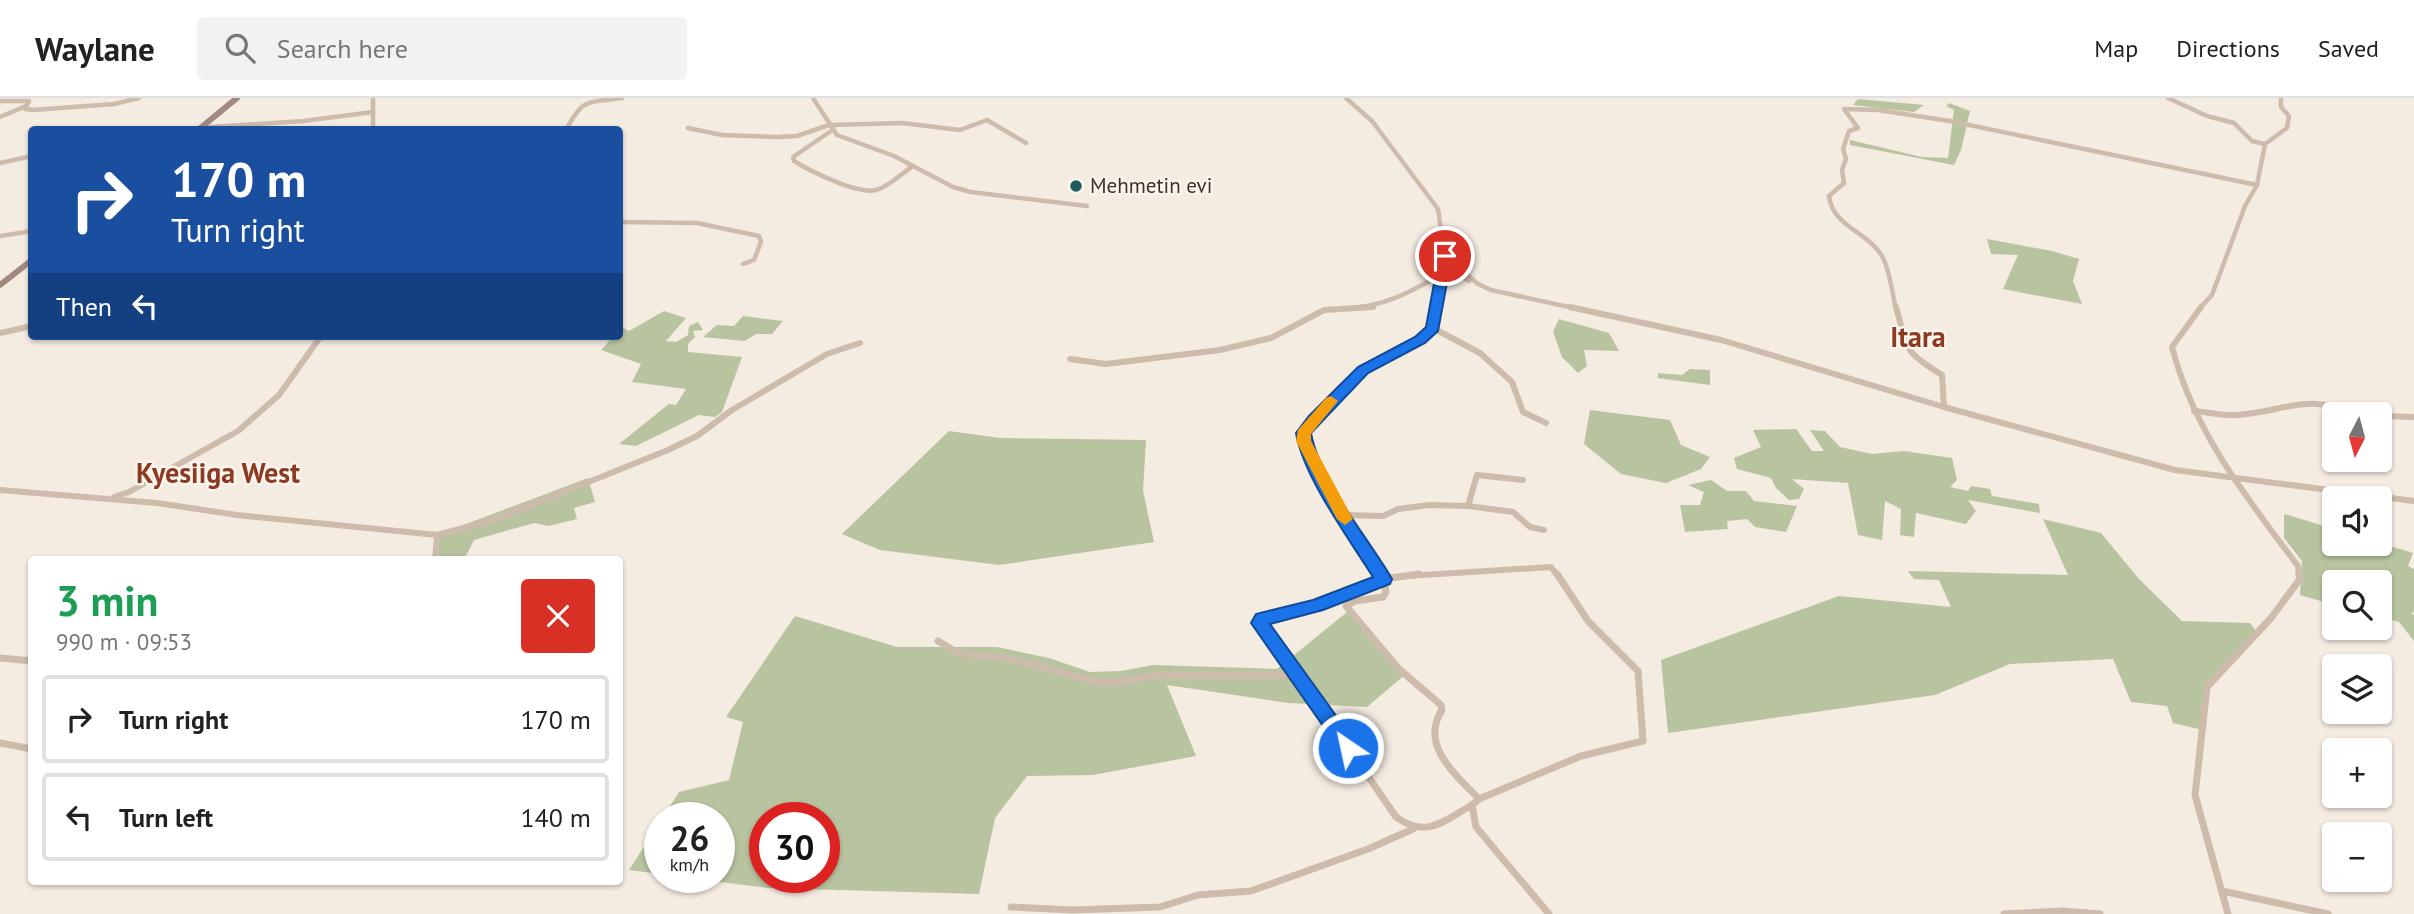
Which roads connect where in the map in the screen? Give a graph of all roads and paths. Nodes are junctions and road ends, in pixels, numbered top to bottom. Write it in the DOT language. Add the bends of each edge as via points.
graph roads {
  1 [pos="139,98"];
  2 [pos="237,98"];
  3 [pos="373,98"];
  4 [pos="622,98"];
  5 [pos="813,98"];
  6 [pos="1346,98"];
  7 [pos="2168,98"];
  8 [pos="2281,98"];
  9 [pos="0,101"];
  10 [pos="26,106"];
  11 [pos="373,112"];
  12 [pos="0,117"];
  13 [pos="203,126"];
  14 [pos="226,126"];
  15 [pos="373,126"];
  16 [pos="568,126"];
  17 [pos="688,128"];
  18 [pos="830,128"];
  19 [pos="1026,143"];
  20 [pos="2265,144"];
  21 [pos="28,157"];
  22 [pos="0,163"];
  23 [pos="913,166"];
  24 [pos="2257,185"];
  25 [pos="1087,206"];
  26 [pos="623,222"];
  27 [pos="28,232"];
  28 [pos="0,236"];
  29 [pos="1445,256"];
  30 [pos="28,263"];
  31 [pos="743,264"];
  32 [pos="1444,266"];
  33 [pos="1442,274"];
  34 [pos="1478,284"];
  35 [pos="0,285"];
  36 [pos="28,327"];
  37 [pos="1433,328"];
  38 [pos="0,332"];
  39 [pos="318,340"];
  40 [pos="860,343"];
  41 [pos="1070,359"];
  42 [pos="2322,404"];
  43 [pos="1944,407"];
  44 [pos="2194,411"];
  45 [pos="2392,416"];
  46 [pos="2414,417"];
  47 [pos="1546,423"];
  48 [pos="2234,479"];
  49 [pos="1523,480"];
  50 [pos="0,490"];
  51 [pos="109,499"];
  52 [pos="2414,501"];
  53 [pos="1468,506"];
  54 [pos="1342,515"];
  55 [pos="1544,530"];
  56 [pos="437,535"];
  57 [pos="435,556"];
  58 [pos="1384,579"];
  59 [pos="938,641"];
  60 [pos="0,658"];
  61 [pos="28,661"];
  62 [pos="1294,675"];
  63 [pos="0,743"];
  64 [pos="28,748"];
  65 [pos="1479,799"];
  66 [pos="1472,806"];
  67 [pos="1413,830"];
  68 [pos="2222,891"];
  69 [pos="1011,907"];
  70 [pos="1549,914"];
  71 [pos="2004,914"];
  72 [pos="2099,914"];
  73 [pos="2228,914"];
  74 [pos="2328,914"];
  1 -- 10 [label="street" via="54,109 27,110"];
  2 -- 13 [label="main road"];
  3 -- 11 [label="street"];
  4 -- 16 [label="street" via="583,103"];
  5 -- 18 [label="street"];
  6 -- 29 [label="street" via="1372,121 1438,209"];
  7 -- 20 [label="street" via="2234,123 2252,141"];
  8 -- 20 [label="street" via="2281,107 2289,116 2287,128"];
  9 -- 10 [label="street" via="29,101"];
  10 -- 12 [label="street"];
  11 -- 14 [label="street"];
  11 -- 15 [label="street"];
  17 -- 18 [label="street" via="722,135 779,137"];
  18 -- 19 [label="street" via="902,123 960,130 990,120"];
  18 -- 23 [label="street"];
  18 -- 23 [label="street" via="792,159 817,176 869,191 878,190"];
  20 -- 24 [label="street"];
  21 -- 22 [label="street"];
  23 -- 25 [label="street" via="961,190"];
  24 -- 43 [label="street" via="1950,121 1844,108 1858,128 1847,135 1844,183 1829,195 1829,204 1843,223 1882,256 1907,348 1942,375"];
  24 -- 44 [label="street" via="2212,295 2172,347 2178,377"];
  26 -- 31 [label="street" via="697,223 759,236 754,260"];
  27 -- 28 [label="street"];
  29 -- 32 [label="street"];
  29 -- 34 [label="street"];
  30 -- 35 [label="main road"];
  32 -- 33 [label="street"];
  32 -- 34 [label="street"];
  33 -- 37 [label="street"];
  33 -- 41 [label="street" via="1374,307 1324,310 1271,338 1220,351 1106,364"];
  34 -- 43 [label="street" via="1721,340"];
  36 -- 38 [label="street"];
  37 -- 47 [label="street" via="1480,353 1513,384 1523,412"];
  37 -- 54 [label="street" via="1420,340 1363,370 1303,433 1307,450"];
  39 -- 51 [label="street" via="279,395 239,431"];
  40 -- 56 [label="street" via="827,354 732,410 698,436 668,450 494,520"];
  42 -- 44 [label="street" via="2305,402 2237,415"];
  43 -- 48 [label="street" via="2175,470"];
  44 -- 48 [label="street"];
  45 -- 46 [label="street"];
  48 -- 52 [label="street"];
  48 -- 68 [label="street" via="2298,566 2300,579 2207,687 2195,794"];
  49 -- 53 [label="street" via="1477,475"];
  50 -- 51 [label="street"];
  51 -- 56 [label="street"];
  53 -- 54 [label="street" via="1429,505 1383,516"];
  53 -- 55 [label="street" via="1513,512 1530,527"];
  54 -- 58 [label="street"];
  56 -- 57 [label="street"];
  58 -- 62 [label="street" via="1317,606 1260,621"];
  58 -- 65 [label="street" via="1387,592 1383,597 1346,606 1399,669 1441,705 1433,732 1437,749"];
  58 -- 65 [label="street" via="1551,567 1588,621 1638,671 1643,741 1581,756"];
  59 -- 62 [label="street" via="948,651 1042,665 1096,682 1159,675"];
  60 -- 61 [label="street"];
  62 -- 67 [label="street" via="1396,817"];
  63 -- 64 [label="street"];
  65 -- 66 [label="street"];
  66 -- 67 [label="street" via="1426,830"];
  66 -- 70 [label="street" via="1476,827"];
  67 -- 69 [label="street" via="1251,891 1198,895 1160,907"];
  68 -- 73 [label="street"];
  68 -- 74 [label="street"];
  71 -- 72 [label="street"];
}
